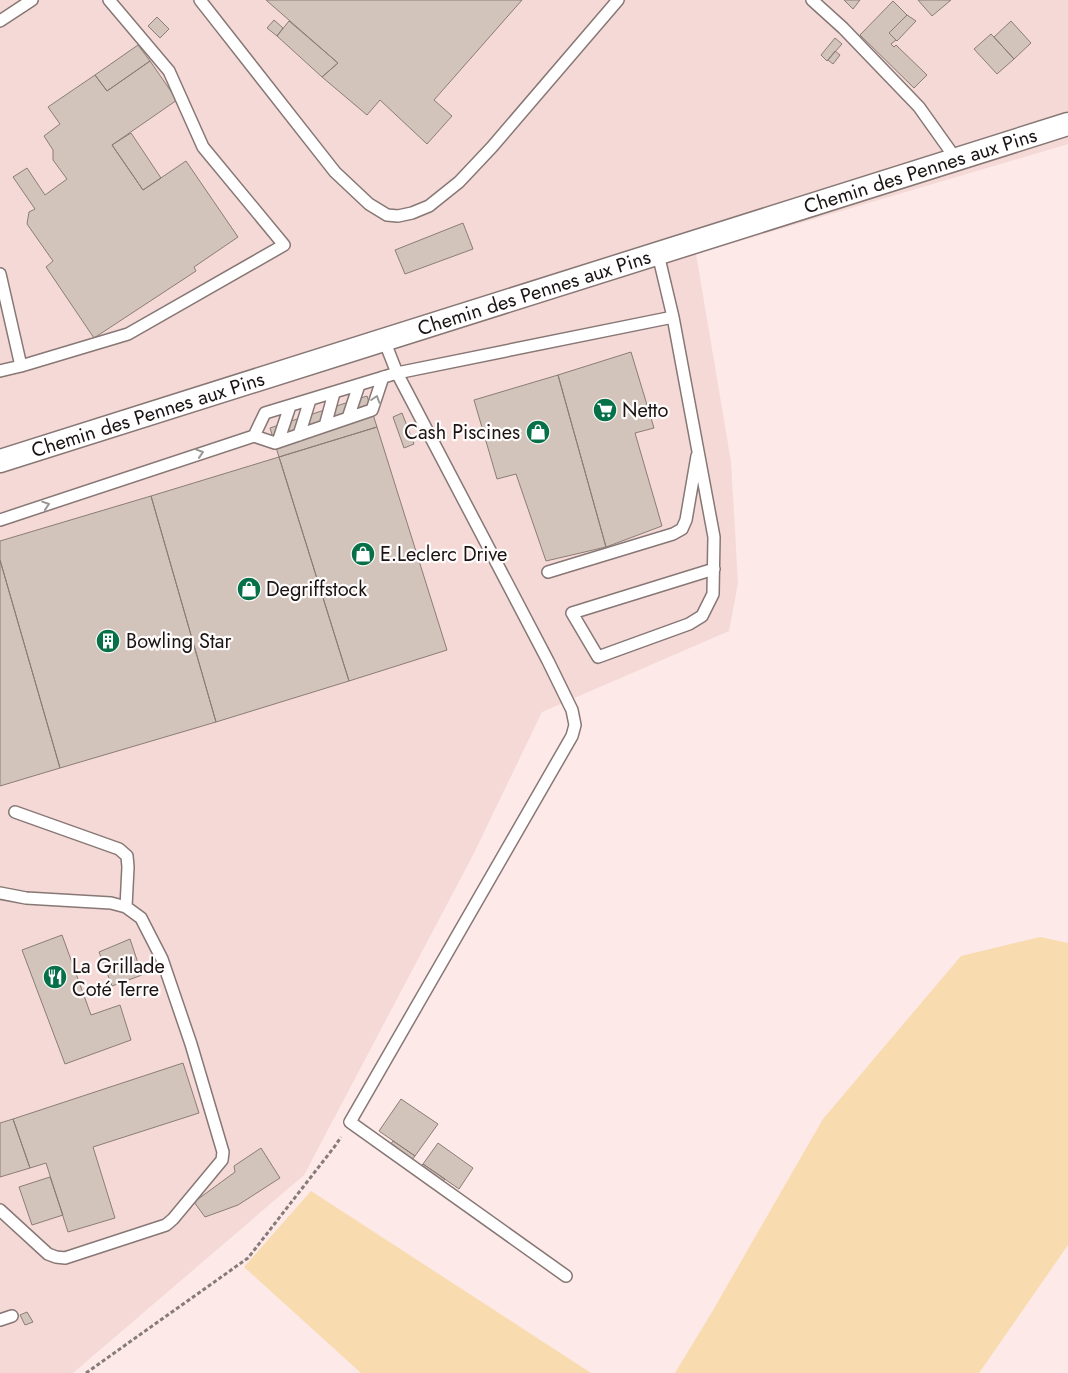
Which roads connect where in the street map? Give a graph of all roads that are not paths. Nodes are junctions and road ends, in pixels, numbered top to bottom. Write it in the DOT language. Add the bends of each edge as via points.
graph roads {
  1 [pos="32,0"];
  2 [pos="109,0"];
  3 [pos="200,0"];
  4 [pos="618,0"];
  5 [pos="812,0"];
  6 [pos="0,21"];
  7 [pos="1068,124"];
  8 [pos="956,159"];
  9 [pos="658,254"];
  10 [pos="0,274"];
  11 [pos="673,317"];
  12 [pos="384,340"];
  13 [pos="21,366"];
  14 [pos="0,371"];
  15 [pos="397,373"];
  16 [pos="383,377"];
  17 [pos="359,385"];
  18 [pos="334,393"];
  19 [pos="310,400"];
  20 [pos="290,406"];
  21 [pos="348,418"];
  22 [pos="325,426"];
  23 [pos="299,435"];
  24 [pos="254,436"];
  25 [pos="278,442"];
  26 [pos="698,448"];
  27 [pos="0,461"];
  28 [pos="0,520"];
  29 [pos="714,569"];
  30 [pos="548,572"];
  31 [pos="15,812"];
  32 [pos="0,893"];
  33 [pos="126,907"];
  34 [pos="0,1210"];
  35 [pos="566,1276"];
  36 [pos="12,1316"];
  37 [pos="0,1320"];
  1 -- 6 [label="lane"];
  2 -- 13 [label="lane" via="169,71 203,147 284,245 128,334"];
  3 -- 4 [label="lane" via="335,172 369,204 387,215 398,216 429,206 458,182"];
  5 -- 8 [label="lane" via="919,107"];
  7 -- 8 [label="street, Chemin des Pennes aux Pins"];
  8 -- 9 [label="street, Chemin des Pennes aux Pins"];
  9 -- 11 [label="lane"];
  9 -- 12 [label="street, Chemin des Pennes aux Pins"];
  10 -- 13 [label="lane"];
  11 -- 15 [label="lane"];
  11 -- 26 [label="lane"];
  12 -- 15 [label="lane"];
  12 -- 27 [label="street, Chemin des Pennes aux Pins"];
  13 -- 14 [label="lane"];
  15 -- 16 [label="lane"];
  15 -- 35 [label="lane" via="548,661 572,710 575,725 572,736 350,1122"];
  16 -- 17 [label="lane"];
  21 -- 16 [label="lane, one-way" via="372,410"];
  17 -- 18 [label="lane"];
  17 -- 21 [label="lane"];
  18 -- 19 [label="lane"];
  18 -- 22 [label="lane"];
  19 -- 20 [label="lane"];
  19 -- 23 [label="lane"];
  20 -- 24 [label="lane" via="265,414"];
  20 -- 25 [label="lane"];
  21 -- 22 [label="lane"];
  22 -- 23 [label="lane"];
  23 -- 25 [label="lane"];
  24 -- 25 [label="lane"];
  28 -- 24 [label="lane, one-way"];
  26 -- 29 [label="lane" via="714,538"];
  26 -- 30 [label="lane" via="682,529"];
  29 -- 29 [label="lane" via="676,581 572,613 598,657 689,624 702,616 714,594"];
  31 -- 33 [label="lane" via="119,849 127,856"];
  32 -- 33 [label="lane" via="26,898 106,902"];
  33 -- 34 [label="lane" via="141,918 162,959 197,1062 223,1152 222,1160 166,1225 65,1258 48,1254"];
  36 -- 37 [label="lane"];
}
